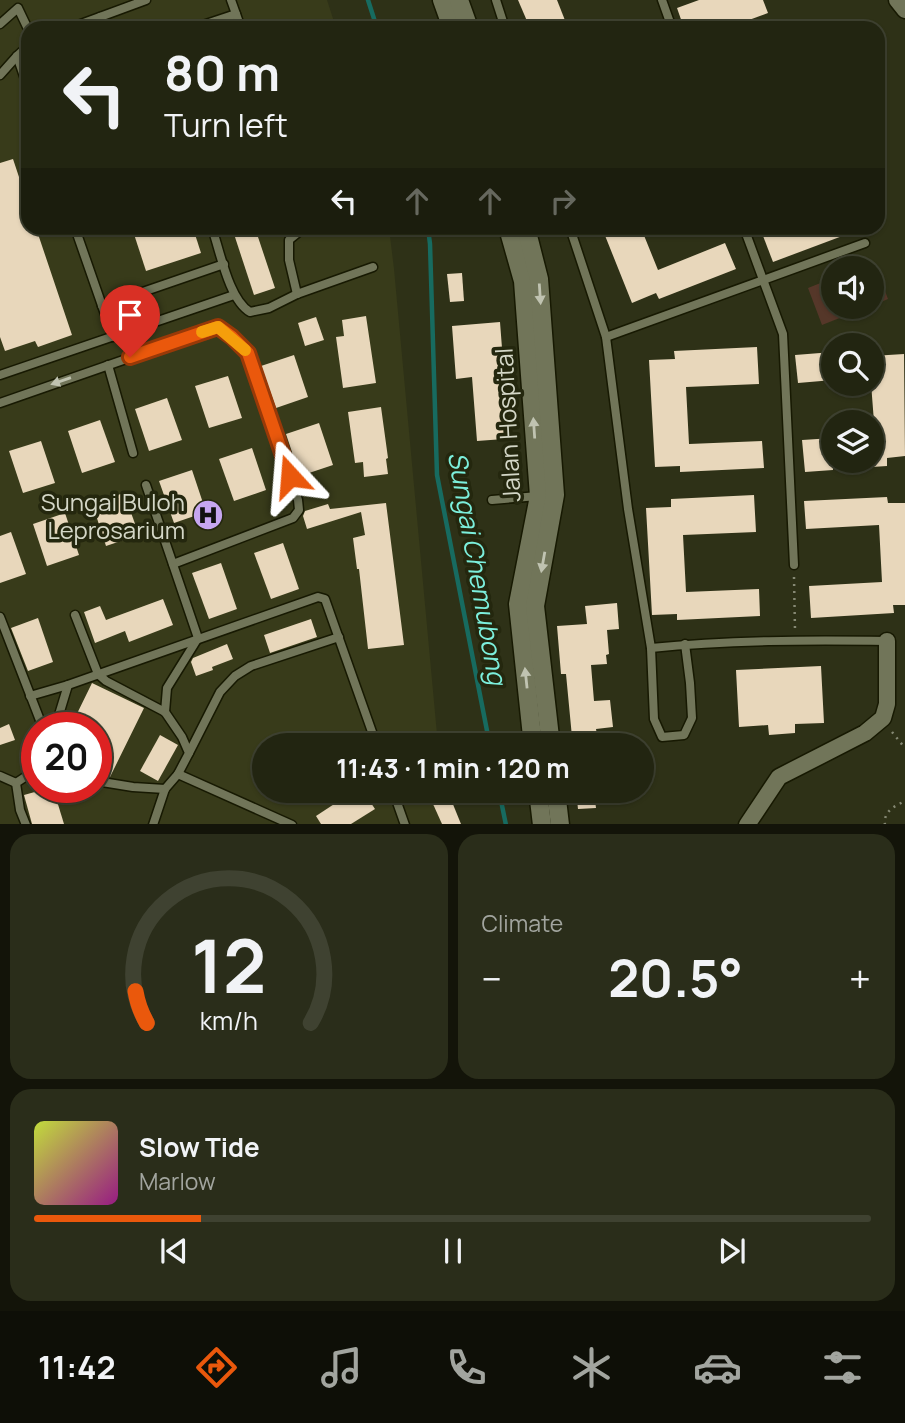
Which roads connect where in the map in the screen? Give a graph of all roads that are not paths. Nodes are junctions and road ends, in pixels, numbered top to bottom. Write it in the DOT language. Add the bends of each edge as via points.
graph roads {
  1 [pos="146,0"];
  2 [pos="231,0"];
  3 [pos="442,0"];
  4 [pos="459,0"];
  5 [pos="495,0"];
  6 [pos="662,0"];
  7 [pos="897,0"];
  8 [pos="905,10"];
  9 [pos="236,14"];
  10 [pos="100,17"];
  11 [pos="24,21"];
  12 [pos="89,21"];
  13 [pos="102,21"];
  14 [pos="215,21"];
  15 [pos="238,21"];
  16 [pos="450,21"];
  17 [pos="466,21"];
  18 [pos="502,21"];
  19 [pos="669,21"];
  20 [pos="0,24"];
  21 [pos="21,52"];
  22 [pos="17,55"];
  23 [pos="21,67"];
  24 [pos="0,75"];
  25 [pos="77,235"];
  26 [pos="214,235"];
  27 [pos="295,235"];
  28 [pos="511,235"];
  29 [pos="528,235"];
  30 [pos="572,235"];
  31 [pos="747,235"];
  32 [pos="865,243"];
  33 [pos="224,264"];
  34 [pos="373,267"];
  35 [pos="763,281"];
  36 [pos="297,294"];
  37 [pos="233,295"];
  38 [pos="102,306"];
  39 [pos="113,337"];
  40 [pos="606,337"];
  41 [pos="108,365"];
  42 [pos="0,375"];
  43 [pos="0,403"];
  44 [pos="133,453"];
  45 [pos="146,485"];
  46 [pos="547,496"];
  47 [pos="492,500"];
  48 [pos="173,564"];
  49 [pos="794,565"];
  50 [pos="75,615"];
  51 [pos="0,617"];
  52 [pos="198,638"];
  53 [pos="339,638"];
  54 [pos="887,641"];
  55 [pos="685,644"];
  56 [pos="651,648"];
  57 [pos="98,674"];
  58 [pos="68,685"];
  59 [pos="30,696"];
  60 [pos="36,712"];
  61 [pos="60,712"];
  62 [pos="165,712"];
  63 [pos="372,733"];
  64 [pos="532,733"];
  65 [pos="550,733"];
  66 [pos="189,754"];
  67 [pos="178,774"];
  68 [pos="0,776"];
  69 [pos="21,780"];
  70 [pos="16,783"];
  71 [pos="112,784"];
  72 [pos="165,789"];
  73 [pos="397,803"];
  74 [pos="539,803"];
  75 [pos="557,803"];
  76 [pos="26,824"];
  77 [pos="153,824"];
  78 [pos="292,824"];
  79 [pos="405,824"];
  80 [pos="542,824"];
  81 [pos="560,824"];
  82 [pos="747,824"];
  1 -- 10 [label="lane"];
  2 -- 9 [label="lane"];
  3 -- 16 [label="main road"];
  4 -- 17 [label="main road"];
  5 -- 18 [label="lane"];
  6 -- 19 [label="lane"];
  7 -- 8 [label="street"];
  9 -- 14 [label="lane"];
  9 -- 15 [label="lane"];
  10 -- 12 [label="lane"];
  10 -- 13 [label="lane"];
  11 -- 20 [label="lane" via="18,8"];
  21 -- 22 [label="lane"];
  22 -- 23 [label="lane"];
  22 -- 24 [label="lane"];
  25 -- 38 [label="lane"];
  26 -- 33 [label="lane"];
  27 -- 36 [label="lane" via="289,240 289,260"];
  46 -- 28 [label="main road, Jalan Hospital, one-way" via="523,281"];
  29 -- 46 [label="main road, Jalan Hospital, one-way" via="539,279"];
  30 -- 40 [label="lane"];
  31 -- 35 [label="lane"];
  32 -- 35 [label="lane"];
  33 -- 37 [label="lane"];
  33 -- 38 [label="lane"];
  34 -- 36 [label="lane"];
  35 -- 40 [label="lane"];
  35 -- 49 [label="lane" via="783,334"];
  36 -- 37 [label="lane" via="250,312"];
  37 -- 39 [label="lane"];
  38 -- 39 [label="lane"];
  39 -- 42 [label="lane"];
  40 -- 56 [label="lane"];
  41 -- 43 [label="lane, one-way"];
  41 -- 44 [label="lane"];
  41 -- 48 [label="lane" via="218,327 248,353 298,500 299,510 293,518"];
  45 -- 48 [label="lane"];
  46 -- 47 [label="lane"];
  64 -- 46 [label="main road, Jalan Hospital, one-way" via="518,604"];
  46 -- 65 [label="main road, Jalan Hospital, one-way" via="535,606"];
  48 -- 52 [label="lane"];
  50 -- 57 [label="lane"];
  51 -- 59 [label="lane"];
  52 -- 53 [label="lane" via="318,597 325,599"];
  52 -- 57 [label="lane"];
  52 -- 62 [label="lane" via="167,688"];
  53 -- 63 [label="lane"];
  53 -- 66 [label="lane" via="251,666 235,676 220,692"];
  54 -- 55 [label="lane"];
  54 -- 82 [label="street" via="883,718 865,733 779,777"];
  55 -- 56 [label="lane"];
  55 -- 56 [label="lane" via="692,718 684,735 662,737 654,719"];
  57 -- 58 [label="lane"];
  57 -- 62 [label="lane"];
  58 -- 59 [label="lane"];
  58 -- 61 [label="lane"];
  59 -- 60 [label="lane"];
  62 -- 66 [label="lane"];
  66 -- 67 [label="lane"];
  67 -- 72 [label="lane"];
  67 -- 78 [label="lane"];
  68 -- 70 [label="lane"];
  69 -- 70 [label="lane"];
  70 -- 76 [label="lane"];
  71 -- 72 [label="lane"];
  72 -- 77 [label="lane"];
  73 -- 79 [label="lane"];
  74 -- 80 [label="main road"];
  75 -- 81 [label="main road"];
}
